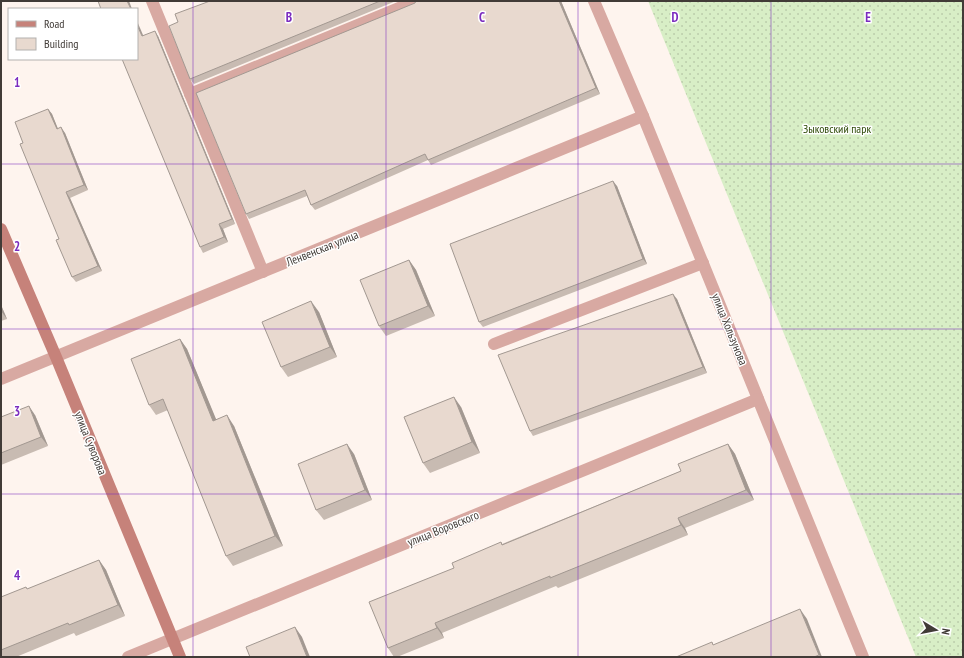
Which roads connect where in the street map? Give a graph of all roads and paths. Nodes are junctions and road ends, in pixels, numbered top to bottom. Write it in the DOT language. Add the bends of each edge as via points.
graph roads {
  1 [pos="152,1"];
  2 [pos="416,1"];
  3 [pos="594,1"];
  4 [pos="190,94"];
  5 [pos="643,116"];
  6 [pos="1,229"];
  7 [pos="703,263"];
  8 [pos="263,272"];
  9 [pos="494,344"];
  10 [pos="56,357"];
  11 [pos="1,379"];
  12 [pos="758,399"];
  13 [pos="172,639"];
  14 [pos="128,657"];
  15 [pos="180,657"];
  16 [pos="864,657"];
  1 -- 4 [label="street"];
  2 -- 4 [label="street"];
  3 -- 5 [label="street, улица Хользунова"];
  4 -- 8 [label="street"];
  5 -- 7 [label="street, улица Хользунова"];
  5 -- 8 [label="street, Ленвенская улица"];
  6 -- 10 [label="street, улица Суворова"];
  7 -- 9 [label="street"];
  7 -- 12 [label="street, улица Хользунова"];
  8 -- 10 [label="street, Ленвенская улица"];
  10 -- 11 [label="street, Ленвенская улица"];
  10 -- 13 [label="street, улица Суворова"];
  12 -- 13 [label="street, улица Воровского"];
  12 -- 16 [label="street, улица Хользунова"];
  13 -- 14 [label="street, улица Воровского"];
  13 -- 15 [label="street, улица Суворова"];
}
